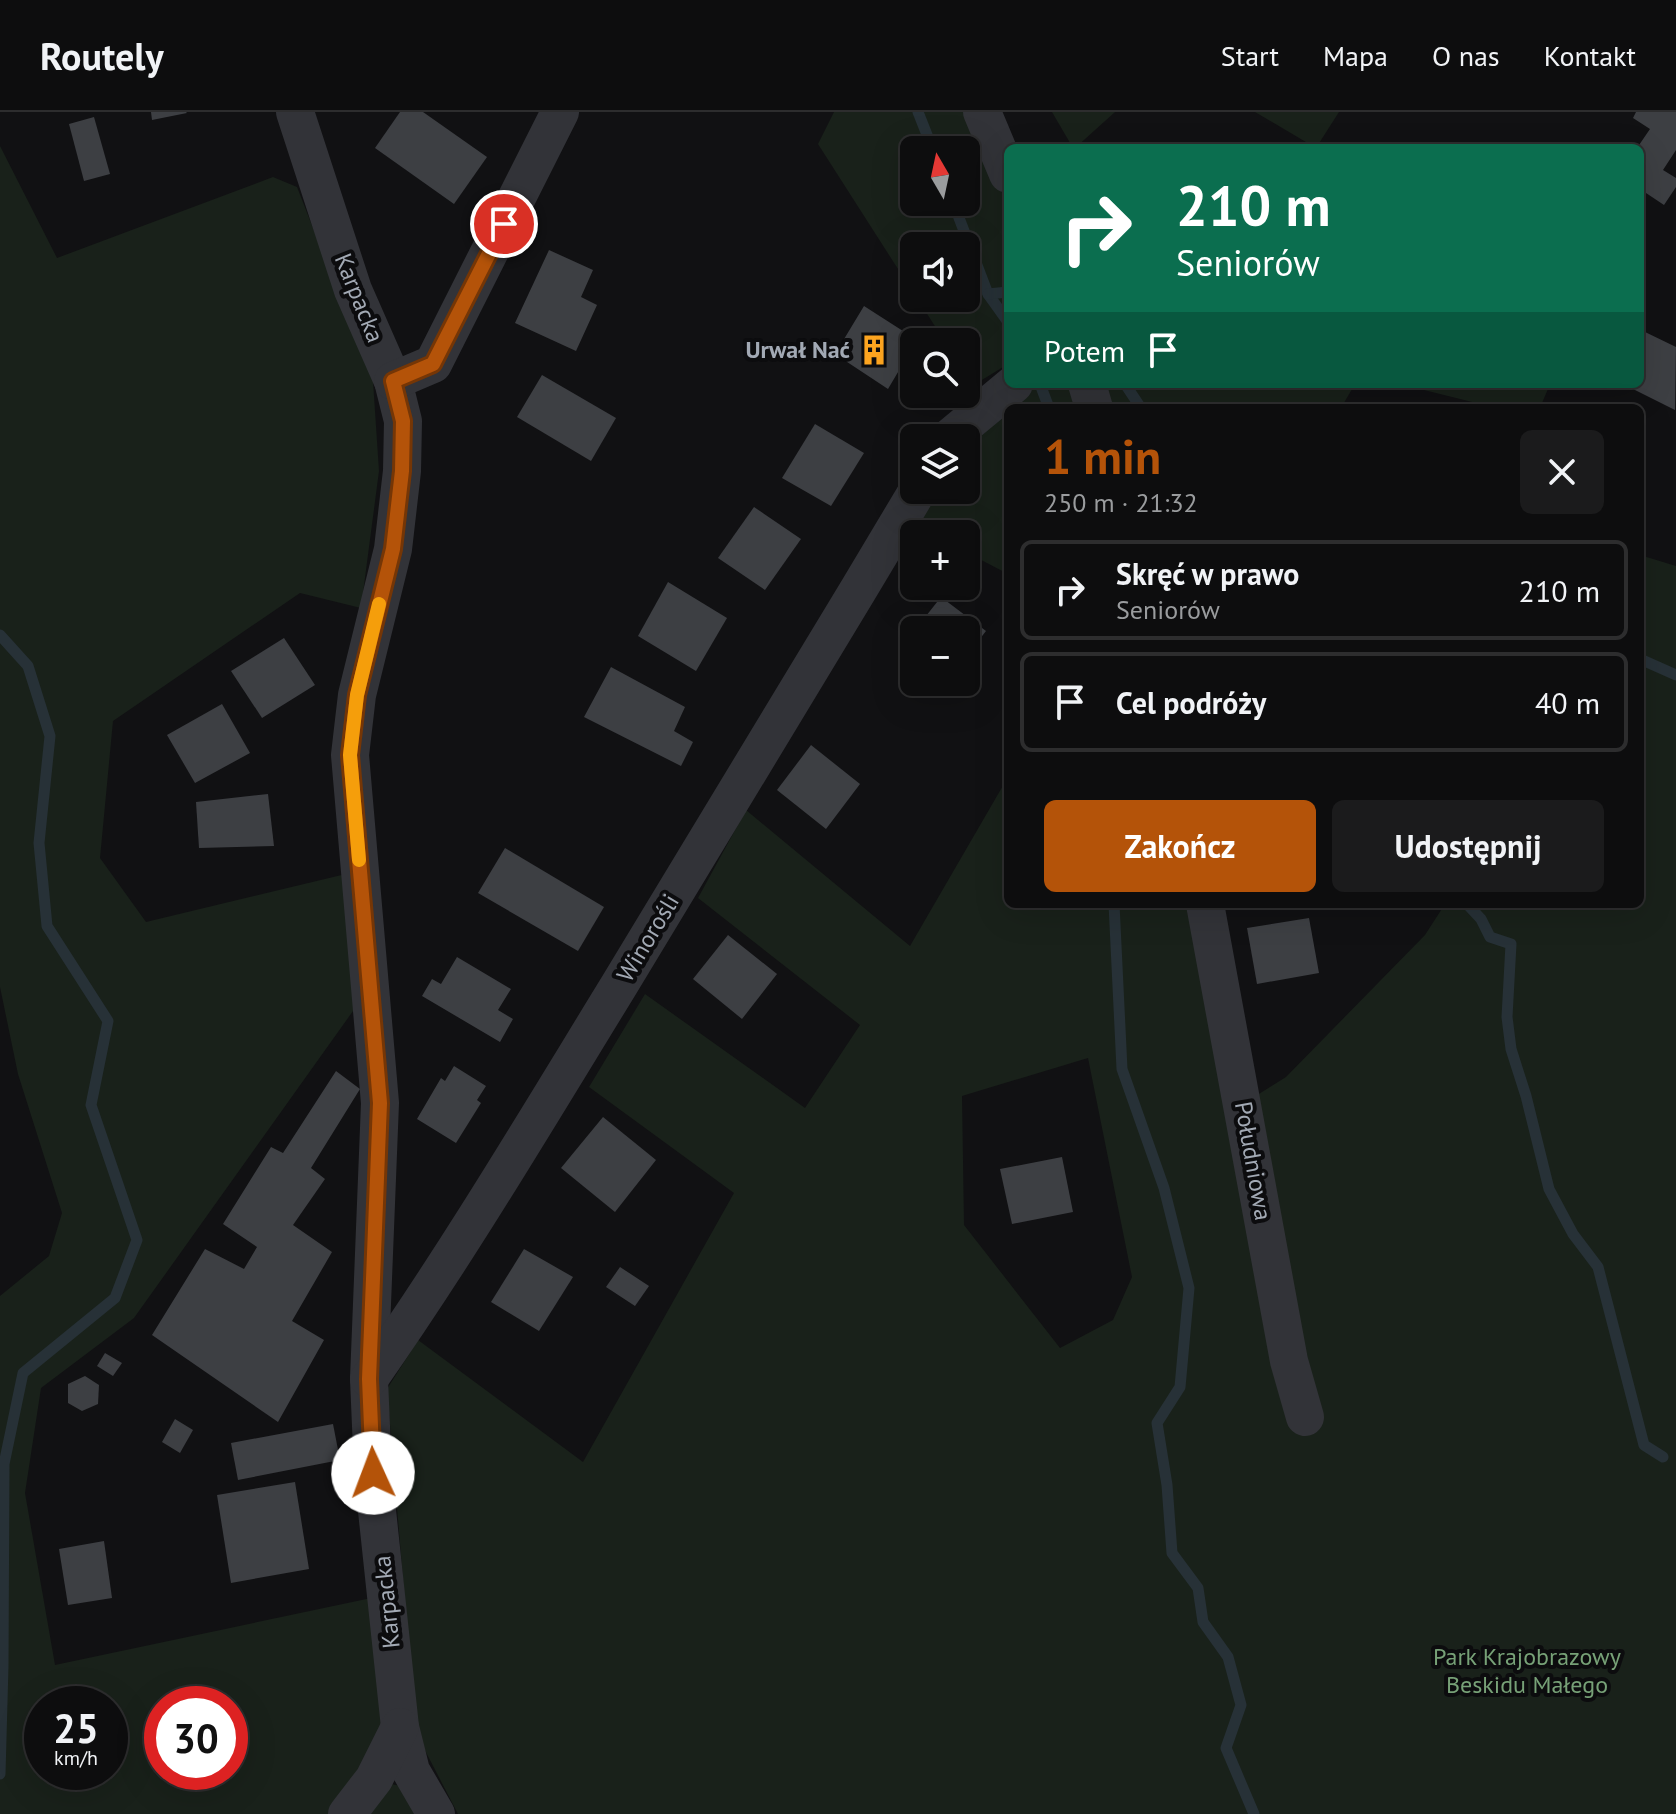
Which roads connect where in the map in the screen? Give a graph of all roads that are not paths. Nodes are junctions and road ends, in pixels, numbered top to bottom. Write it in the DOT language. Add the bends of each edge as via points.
graph roads {
  1 [pos="295,112"];
  2 [pos="560,112"];
  3 [pos="982,112"];
  4 [pos="1004,164"];
  5 [pos="393,381"];
  6 [pos="1009,388"];
  7 [pos="966,424"];
  8 [pos="910,504"];
  9 [pos="1206,908"];
  10 [pos="369,1379"];
  11 [pos="1305,1417"];
  12 [pos="400,1727"];
  13 [pos="347,1814"];
  14 [pos="436,1814"];
  1 -- 5 [label="street, Karpacka" via="353,290"];
  2 -- 5 [label="street" via="433,364"];
  3 -- 4 [label="street"];
  5 -- 10 [label="street, Karpacka" via="403,421 402,471 393,549 357,695 350,755 380,1103"];
  6 -- 7 [label="street"];
  8 -- 10 [label="street, Winorośli" via="534,1124"];
  9 -- 11 [label="street, Południowa" via="1289,1361"];
  10 -- 12 [label="street, Karpacka" via="373,1473"];
  12 -- 13 [label="street" via="374,1779"];
  12 -- 14 [label="street, Karpacka" via="411,1771"];
}
